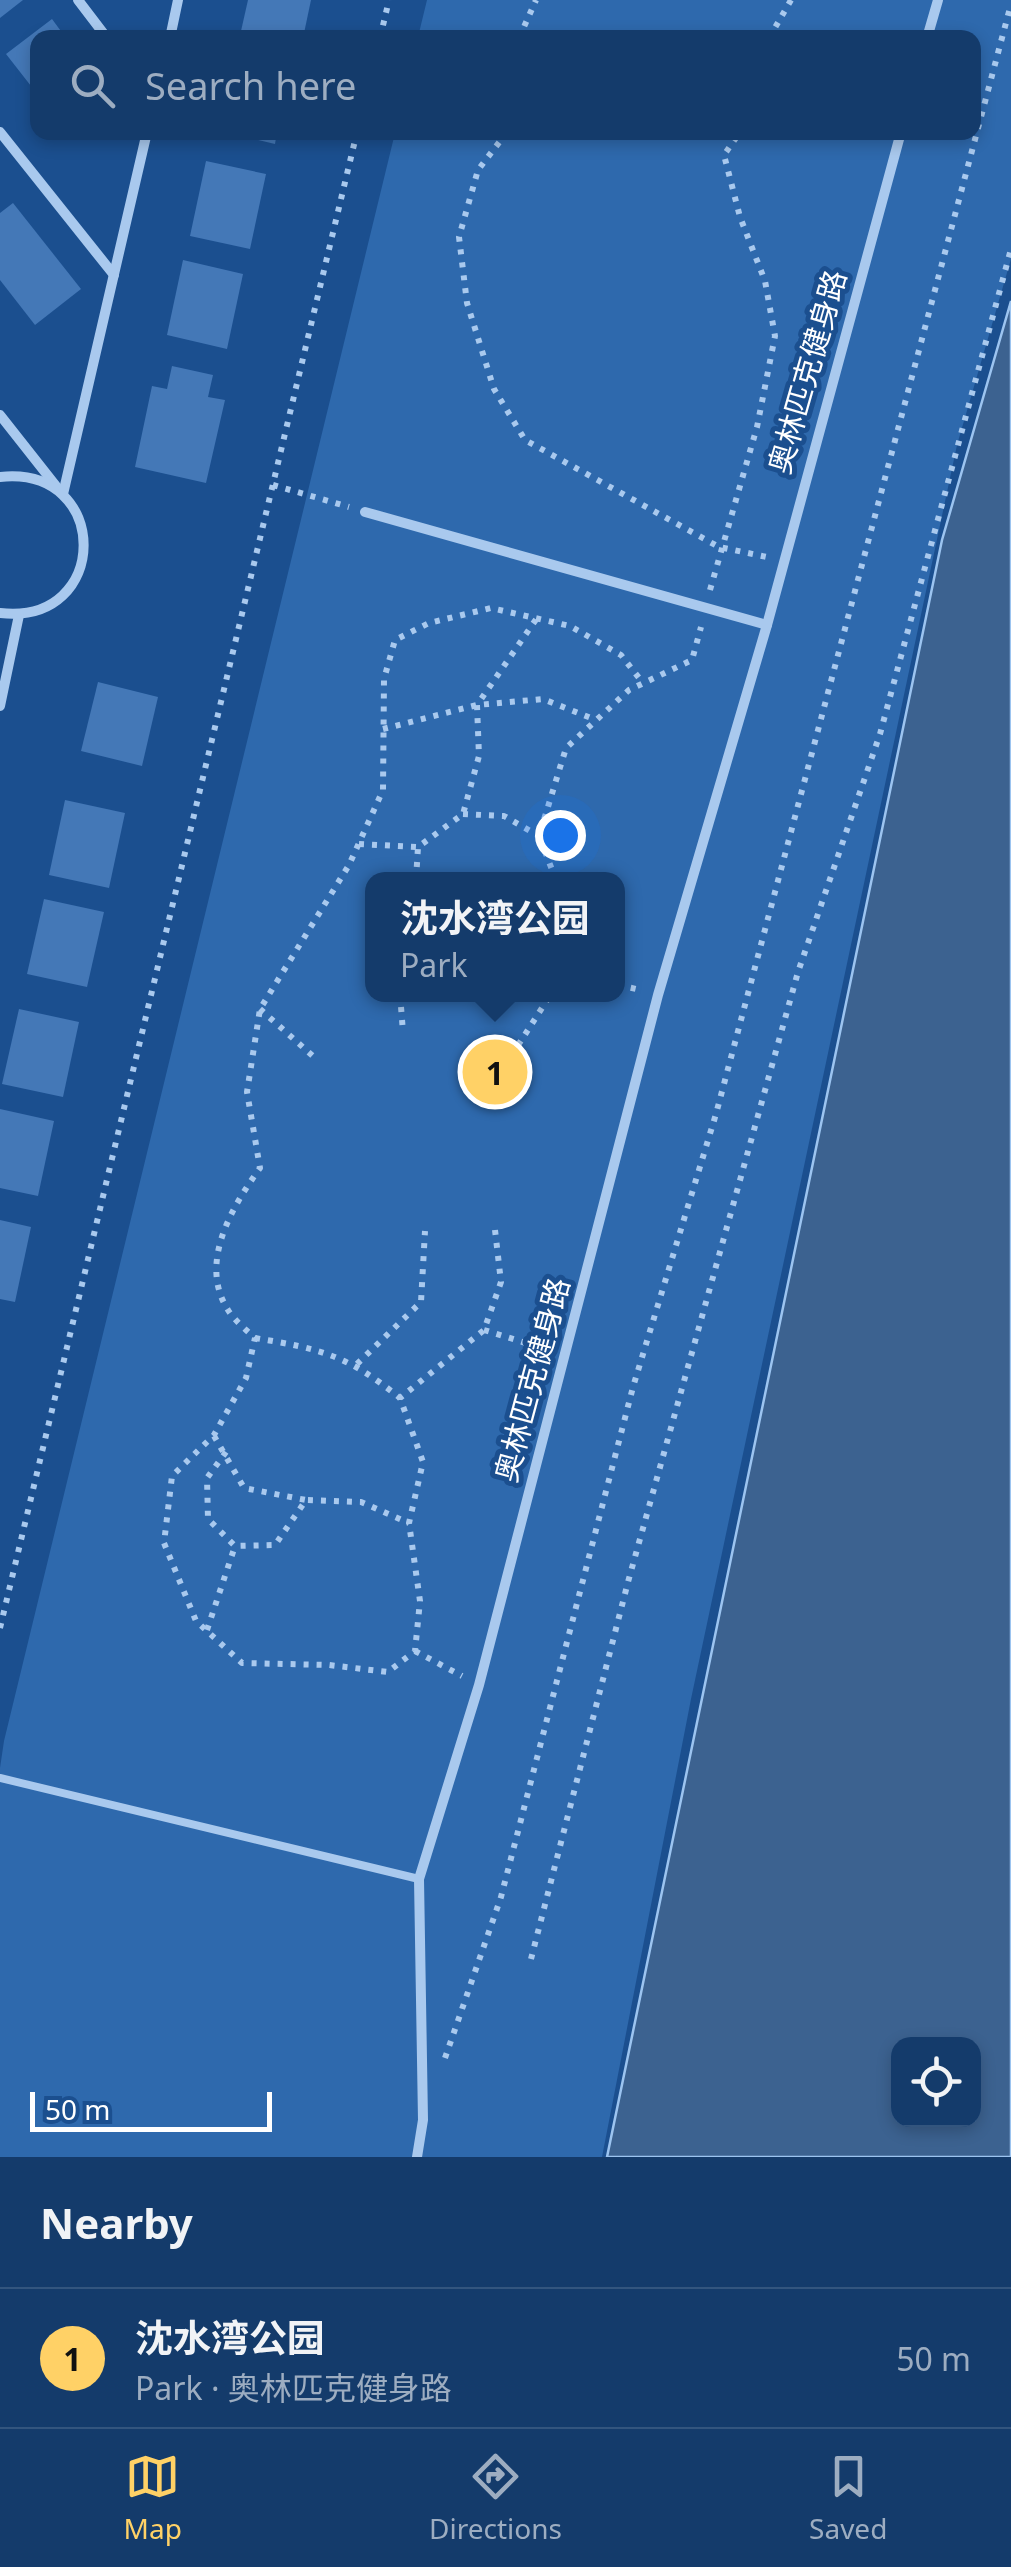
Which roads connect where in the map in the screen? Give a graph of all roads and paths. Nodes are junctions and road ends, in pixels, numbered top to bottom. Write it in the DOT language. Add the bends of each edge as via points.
graph roads {
  1 [pos="78,0"];
  2 [pos="178,0"];
  3 [pos="389,0"];
  4 [pos="536,0"];
  5 [pos="791,0"];
  6 [pos="938,0"];
  7 [pos="1011,4"];
  8 [pos="101,30"];
  9 [pos="172,30"];
  10 [pos="382,30"];
  11 [pos="523,30"];
  12 [pos="773,30"];
  13 [pos="929,30"];
  14 [pos="981,117"];
  15 [pos="0,132"];
  16 [pos="145,140"];
  17 [pos="355,140"];
  18 [pos="501,140"];
  19 [pos="734,140"];
  20 [pos="899,140"];
  21 [pos="975,140"];
  22 [pos="1011,249"];
  23 [pos="114,275"];
  24 [pos="0,415"];
  25 [pos="0,477"];
  26 [pos="273,485"];
  27 [pos="63,494"];
  28 [pos="366,512"];
  29 [pos="719,547"];
  30 [pos="782,560"];
  31 [pos="706,610"];
  32 [pos="0,613"];
  33 [pos="19,615"];
  34 [pos="537,618"];
  35 [pos="767,626"];
  36 [pos="644,683"];
  37 [pos="0,706"];
  38 [pos="477,706"];
  39 [pos="596,720"];
  40 [pos="382,729"];
  41 [pos="463,814"];
  42 [pos="539,836"];
  43 [pos="359,844"];
  44 [pos="418,847"];
  45 [pos="416,872"];
  46 [pos="553,872"];
  47 [pos="401,1002"];
  48 [pos="546,1002"];
  49 [pos="260,1009"];
  50 [pos="403,1032"];
  51 [pos="314,1057"];
  52 [pos="497,1078"];
  53 [pos="494,1230"];
  54 [pos="425,1232"];
  55 [pos="484,1330"];
  56 [pos="255,1338"];
  57 [pos="566,1355"];
  58 [pos="357,1364"];
  59 [pos="400,1398"];
  60 [pos="214,1435"];
  61 [pos="226,1452"];
  62 [pos="306,1500"];
  63 [pos="409,1523"];
  64 [pos="235,1546"];
  65 [pos="0,1628"];
  66 [pos="206,1631"];
  67 [pos="415,1651"];
  68 [pos="479,1684"];
  69 [pos="0,1778"];
  70 [pos="419,1879"];
  71 [pos="531,1959"];
  72 [pos="442,2064"];
  73 [pos="417,2157"];
  1 -- 8 [label="street"];
  2 -- 9 [label="street"];
  3 -- 10 [label="path"];
  4 -- 11 [label="path"];
  5 -- 12 [label="path"];
  6 -- 13 [label="street"];
  7 -- 14 [label="path"];
  15 -- 23 [label="street"];
  16 -- 23 [label="street"];
  17 -- 26 [label="path"];
  18 -- 29 [label="path" via="478,170 460,237 467,303 494,390 525,440"];
  19 -- 29 [label="path" via="724,155 765,281 775,336 757,427"];
  20 -- 30 [label="street, 奥林匹克健身路"];
  21 -- 72 [label="path" via="500,1897"];
  22 -- 71 [label="path" via="880,734 788,1010"];
  23 -- 27 [label="street"];
  24 -- 27 [label="street"];
  25 -- 27 [label="street" via="43,480"];
  26 -- 28 [label="path"];
  26 -- 65 [label="path"];
  27 -- 33 [label="street" via="77,512 84,558 76,580 51,604"];
  28 -- 31 [label="street"];
  29 -- 30 [label="path"];
  29 -- 31 [label="path"];
  30 -- 35 [label="street, 奥林匹克健身路"];
  31 -- 35 [label="street"];
  31 -- 36 [label="path" via="692,660"];
  32 -- 33 [label="street"];
  33 -- 37 [label="street"];
  34 -- 36 [label="path" via="570,626 621,655"];
  34 -- 38 [label="path"];
  34 -- 40 [label="path" via="491,608 395,640 384,679"];
  35 -- 57 [label="street, 奥林匹克健身路" via="658,995"];
  36 -- 39 [label="path"];
  38 -- 39 [label="path" via="543,700"];
  38 -- 40 [label="path"];
  38 -- 41 [label="path" via="479,756"];
  39 -- 42 [label="path" via="566,748"];
  40 -- 43 [label="path" via="383,790"];
  41 -- 42 [label="path" via="504,816"];
  41 -- 44 [label="path"];
  42 -- 46 [label="path"];
  43 -- 44 [label="path"];
  43 -- 49 [label="path"];
  44 -- 45 [label="path"];
  47 -- 50 [label="path"];
  48 -- 52 [label="path"];
  49 -- 51 [label="path"];
  49 -- 56 [label="path" via="246,1092 260,1168 234,1204 214,1269 227,1310"];
  53 -- 55 [label="path" via="501,1282"];
  54 -- 58 [label="path" via="421,1302"];
  55 -- 57 [label="path"];
  55 -- 59 [label="path"];
  56 -- 58 [label="path" via="312,1347"];
  56 -- 60 [label="path" via="246,1378"];
  57 -- 68 [label="street, 奥林匹克健身路"];
  58 -- 59 [label="path"];
  59 -- 63 [label="path" via="423,1462"];
  60 -- 61 [label="path"];
  60 -- 66 [label="path" via="172,1476 164,1543 196,1622"];
  61 -- 62 [label="path" via="244,1488"];
  61 -- 64 [label="path" via="207,1478 208,1519"];
  62 -- 63 [label="path" via="361,1502"];
  62 -- 64 [label="path" via="275,1545"];
  63 -- 67 [label="path" via="420,1600"];
  64 -- 66 [label="path"];
  66 -- 67 [label="path" via="242,1663 388,1672"];
  67 -- 68 [label="path"];
  68 -- 70 [label="street, 奥林匹克健身路"];
  69 -- 70 [label="lane"];
  70 -- 73 [label="street, 奥林匹克健身路" via="423,2120"];
}
